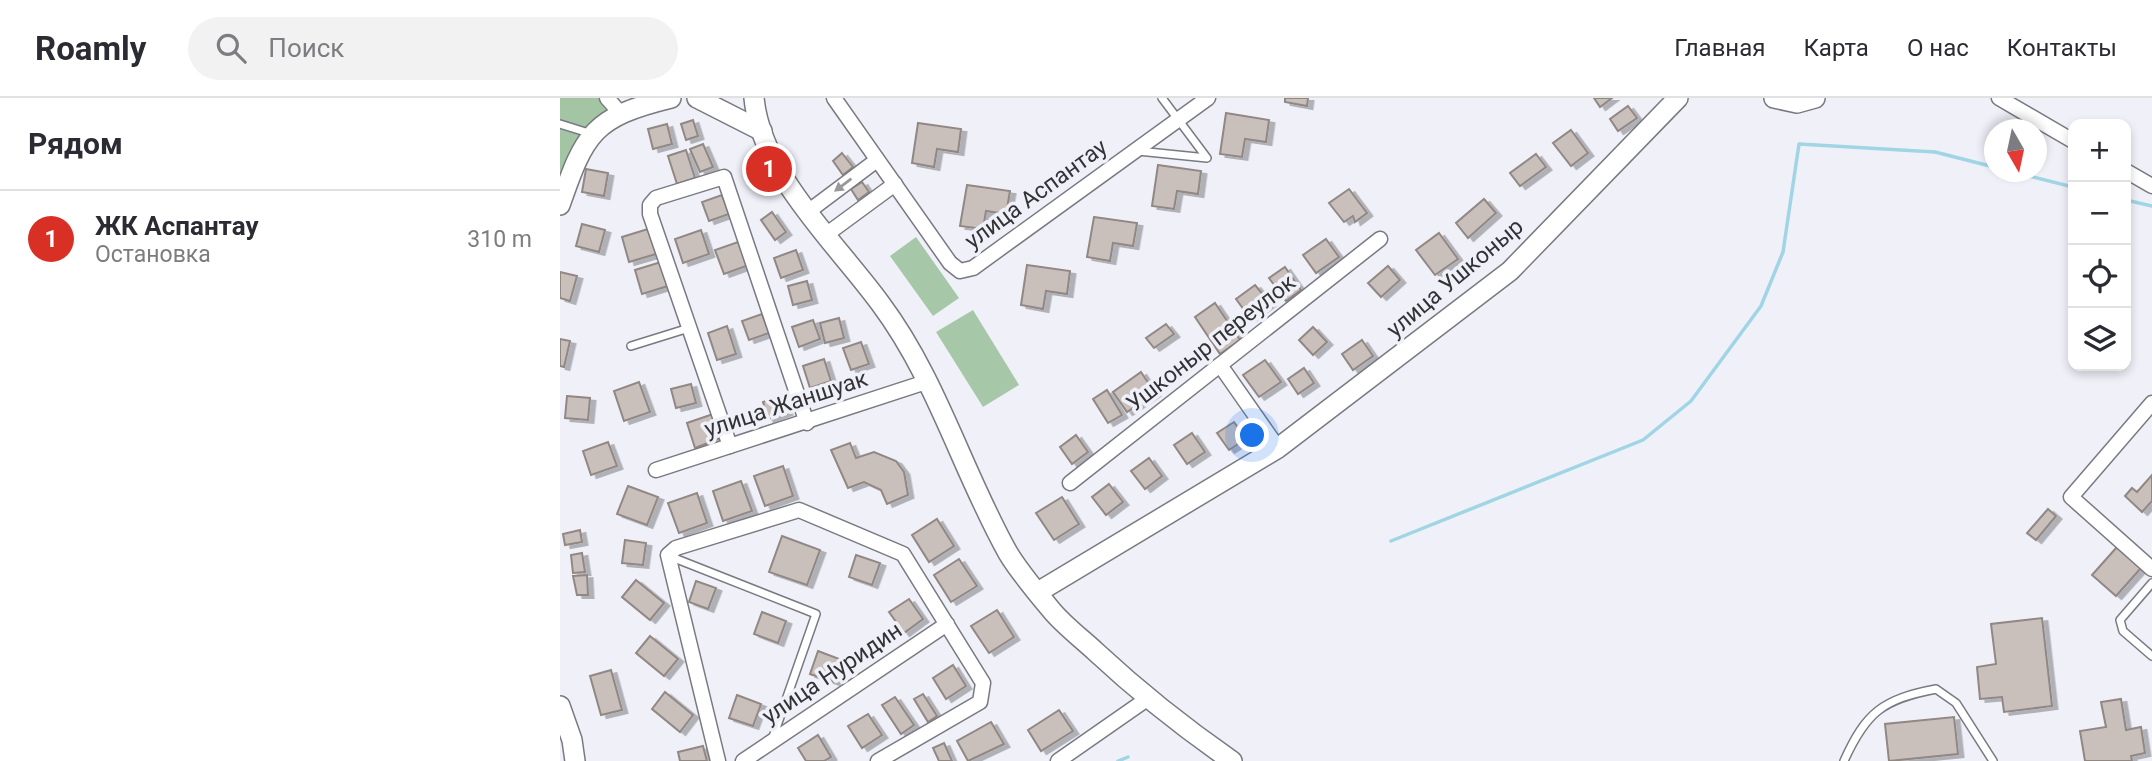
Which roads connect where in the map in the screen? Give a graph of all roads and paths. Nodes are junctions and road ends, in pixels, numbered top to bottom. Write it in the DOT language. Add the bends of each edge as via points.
graph roads {
  1 [pos="607,98"];
  2 [pos="671,98"];
  3 [pos="697,98"];
  4 [pos="754,98"];
  5 [pos="834,98"];
  6 [pos="1162,98"];
  7 [pos="1208,98"];
  8 [pos="1678,98"];
  9 [pos="1774,98"];
  10 [pos="1815,98"];
  11 [pos="1999,98"];
  12 [pos="625,107"];
  13 [pos="1178,119"];
  14 [pos="560,124"];
  15 [pos="762,131"];
  16 [pos="592,134"];
  17 [pos="2068,138"];
  18 [pos="1134,151"];
  19 [pos="877,160"];
  20 [pos="2131,174"];
  21 [pos="895,184"];
  22 [pos="2152,186"];
  23 [pos="560,205"];
  24 [pos="809,211"];
  25 [pos="827,234"];
  26 [pos="1380,239"];
  27 [pos="690,327"];
  28 [pos="631,346"];
  29 [pos="1220,365"];
  30 [pos="929,381"];
  31 [pos="2152,402"];
  32 [pos="807,423"];
  33 [pos="730,446"];
  34 [pos="1278,448"];
  35 [pos="656,470"];
  36 [pos="1070,483"];
  37 [pos="668,555"];
  38 [pos="2152,569"];
  39 [pos="2152,583"];
  40 [pos="1038,593"];
  41 [pos="947,624"];
  42 [pos="2152,656"];
  43 [pos="1147,699"];
  44 [pos="560,706"];
  45 [pos="771,741"];
  46 [pos="575,761"];
  47 [pos="718,761"];
  48 [pos="743,761"];
  49 [pos="878,761"];
  50 [pos="1058,761"];
  51 [pos="1232,761"];
  52 [pos="1844,761"];
  53 [pos="1993,761"];
  1 -- 12 [label="street"];
  2 -- 12 [label="street"];
  3 -- 15 [label="street"];
  4 -- 15 [label="street"];
  5 -- 19 [label="street, улица Аспантау"];
  6 -- 13 [label="lane"];
  7 -- 13 [label="street, улица Аспантау"];
  8 -- 34 [label="street, улица Ушконыр" via="1510,271"];
  9 -- 10 [label="street" via="1797,103"];
  11 -- 17 [label="street"];
  12 -- 16 [label="street"];
  13 -- 18 [label="street, улица Аспантау"];
  13 -- 18 [label="lane" via="1208,158"];
  14 -- 16 [label="lane"];
  15 -- 24 [label="street" via="778,171"];
  16 -- 23 [label="street"];
  18 -- 21 [label="street, улица Аспантау" via="974,268 960,271"];
  19 -- 21 [label="street, улица Аспантау"];
  19 -- 24 [label="street, one-way"];
  20 -- 22 [label="street"];
  21 -- 25 [label="street"];
  24 -- 25 [label="street"];
  25 -- 30 [label="street" via="882,305"];
  26 -- 29 [label="street, Ушконыр переулок"];
  27 -- 28 [label="lane"];
  27 -- 32 [label="street" via="650,205 656,198 724,177"];
  27 -- 33 [label="street"];
  29 -- 34 [label="street"];
  29 -- 36 [label="street, Ушконыр переулок"];
  30 -- 32 [label="street, улица Жаншуак"];
  30 -- 40 [label="street" via="985,509"];
  31 -- 38 [label="street" via="2071,497"];
  32 -- 33 [label="street, улица Жаншуак"];
  33 -- 35 [label="street, улица Жаншуак"];
  34 -- 40 [label="street, улица Ушконыр"];
  37 -- 41 [label="street" via="676,548 799,510 903,554"];
  37 -- 45 [label="lane" via="816,614"];
  37 -- 47 [label="street"];
  39 -- 42 [label="lane" via="2120,620 2123,631"];
  40 -- 43 [label="street"];
  41 -- 45 [label="street, улица Нуридин"];
  41 -- 49 [label="street" via="983,683 980,702"];
  43 -- 50 [label="street"];
  43 -- 51 [label="street"];
  44 -- 46 [label="street"];
  45 -- 48 [label="street, улица Нуридин"];
  52 -- 53 [label="lane" via="1858,730 1876,712 1904,695 1936,689 1956,703"];
}
